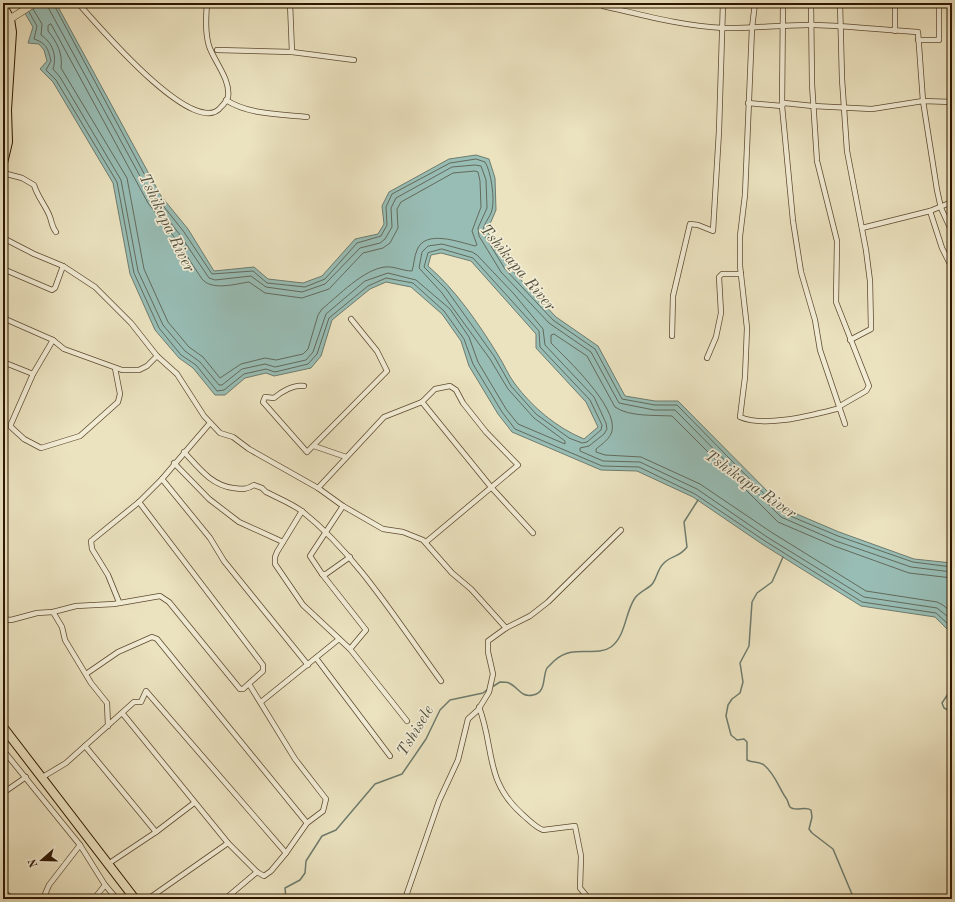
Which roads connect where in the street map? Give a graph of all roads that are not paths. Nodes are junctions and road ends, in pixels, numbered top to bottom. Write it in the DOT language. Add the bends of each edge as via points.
graph roads {
  1 [pos="35,3"];
  2 [pos="78,3"];
  3 [pos="207,3"];
  4 [pos="290,3"];
  5 [pos="723,3"];
  6 [pos="755,3"];
  7 [pos="783,3"];
  8 [pos="811,3"];
  9 [pos="840,3"];
  10 [pos="895,3"];
  11 [pos="939,3"];
  12 [pos="3,6"];
  13 [pos="603,6"];
  14 [pos="14,16"];
  15 [pos="783,25"];
  16 [pos="812,25"];
  17 [pos="840,25"];
  18 [pos="722,28"];
  19 [pos="752,28"];
  20 [pos="895,31"];
  21 [pos="918,40"];
  22 [pos="217,50"];
  23 [pos="292,52"];
  24 [pos="354,60"];
  25 [pos="226,100"];
  26 [pos="923,101"];
  27 [pos="952,102"];
  28 [pos="748,103"];
  29 [pos="782,106"];
  30 [pos="813,106"];
  31 [pos="844,107"];
  32 [pos="5,111"];
  33 [pos="307,117"];
  34 [pos="3,163"];
  35 [pos="3,173"];
  36 [pos="952,202"];
  37 [pos="941,208"];
  38 [pos="930,212"];
  39 [pos="862,228"];
  40 [pos="56,232"];
  41 [pos="952,232"];
  42 [pos="3,238"];
  43 [pos="950,261"];
  44 [pos="63,266"];
  45 [pos="952,268"];
  46 [pos="3,269"];
  47 [pos="741,274"];
  48 [pos="3,318"];
  49 [pos="352,319"];
  50 [pos="672,336"];
  51 [pos="53,340"];
  52 [pos="850,340"];
  53 [pos="157,356"];
  54 [pos="707,358"];
  55 [pos="3,362"];
  56 [pos="115,368"];
  57 [pos="33,374"];
  58 [pos="304,386"];
  59 [pos="422,402"];
  60 [pos="840,407"];
  61 [pos="210,423"];
  62 [pos="845,424"];
  63 [pos="314,446"];
  64 [pos="184,452"];
  65 [pos="346,457"];
  66 [pos="174,463"];
  67 [pos="162,479"];
  68 [pos="492,486"];
  69 [pos="318,488"];
  70 [pos="139,502"];
  71 [pos="343,506"];
  72 [pos="302,511"];
  73 [pos="621,530"];
  74 [pos="326,533"];
  75 [pos="533,533"];
  76 [pos="284,542"];
  77 [pos="426,542"];
  78 [pos="350,557"];
  79 [pos="322,574"];
  80 [pos="119,602"];
  81 [pos="53,612"];
  82 [pos="3,619"];
  83 [pos="506,628"];
  84 [pos="339,639"];
  85 [pos="350,649"];
  86 [pos="316,658"];
  87 [pos="308,665"];
  88 [pos="86,674"];
  89 [pos="440,681"];
  90 [pos="249,684"];
  91 [pos="261,702"];
  92 [pos="479,706"];
  93 [pos="123,714"];
  94 [pos="407,721"];
  95 [pos="108,726"];
  96 [pos="3,728"];
  97 [pos="85,746"];
  98 [pos="3,750"];
  99 [pos="390,756"];
  100 [pos="26,777"];
  101 [pos="41,778"];
  102 [pos="3,793"];
  103 [pos="194,803"];
  104 [pos="307,823"];
  105 [pos="156,832"];
  106 [pos="228,843"];
  107 [pos="80,846"];
  108 [pos="286,853"];
  109 [pos="108,864"];
  110 [pos="257,872"];
  111 [pos="105,884"];
  112 [pos="3,892"];
  113 [pos="13,899"];
  114 [pos="43,899"];
  115 [pos="94,899"];
  116 [pos="117,899"];
  117 [pos="135,899"];
  118 [pos="148,899"];
  119 [pos="225,899"];
  120 [pos="404,899"];
  121 [pos="588,899"];
  1 -- 14 [label="main road"];
  2 -- 25 [label="street" via="117,47 187,108 202,114 212,114 220,109"];
  3 -- 25 [label="street" via="209,46 226,82"];
  4 -- 23 [label="street"];
  5 -- 18 [label="street"];
  6 -- 19 [label="street"];
  7 -- 15 [label="street"];
  8 -- 16 [label="street"];
  9 -- 17 [label="street"];
  10 -- 20 [label="street"];
  11 -- 21 [label="street" via="939,40"];
  12 -- 14 [label="highway"];
  13 -- 18 [label="street" via="656,20"];
  14 -- 32 [label="highway"];
  15 -- 16 [label="street"];
  15 -- 19 [label="street"];
  15 -- 29 [label="street"];
  16 -- 17 [label="street"];
  16 -- 30 [label="street"];
  17 -- 20 [label="street"];
  17 -- 31 [label="street"];
  18 -- 19 [label="street"];
  18 -- 50 [label="street" via="713,231 690,224 673,296"];
  19 -- 28 [label="street"];
  20 -- 21 [label="street" via="918,32"];
  21 -- 26 [label="street"];
  22 -- 23 [label="street"];
  23 -- 24 [label="street"];
  25 -- 33 [label="street" via="259,112"];
  26 -- 27 [label="street"];
  26 -- 31 [label="street" via="872,108"];
  26 -- 37 [label="street"];
  28 -- 29 [label="street"];
  28 -- 47 [label="street" via="745,195 740,236"];
  29 -- 30 [label="street" via="784,103"];
  29 -- 60 [label="street" via="793,222 801,272 815,320 824,365"];
  30 -- 31 [label="street"];
  30 -- 52 [label="street" via="817,161 837,241 836,302"];
  31 -- 39 [label="street" via="847,151"];
  32 -- 34 [label="highway" via="8,142"];
  35 -- 40 [label="street" via="22,178 34,185"];
  36 -- 37 [label="street"];
  37 -- 38 [label="street"];
  37 -- 41 [label="street"];
  38 -- 39 [label="street"];
  38 -- 43 [label="street" via="942,248"];
  39 -- 52 [label="street" via="870,280 871,329"];
  42 -- 44 [label="street"];
  43 -- 45 [label="street"];
  44 -- 46 [label="street" via="52,290"];
  44 -- 53 [label="street" via="95,287 131,323"];
  47 -- 54 [label="street" via="722,274 719,277 722,307 716,337"];
  47 -- 60 [label="street" via="747,328 740,417 755,421 776,420"];
  48 -- 51 [label="street"];
  49 -- 63 [label="street" via="377,351 387,371"];
  51 -- 56 [label="street" via="64,348"];
  51 -- 57 [label="street"];
  52 -- 60 [label="street" via="869,388"];
  53 -- 56 [label="street" via="139,370"];
  53 -- 61 [label="street" via="178,374"];
  55 -- 57 [label="street"];
  56 -- 57 [label="street" via="120,394 118,402 80,436 41,448 24,439 11,427"];
  58 -- 63 [label="street" via="299,385 274,398 265,397 262,402 307,452"];
  59 -- 65 [label="street" via="384,417"];
  59 -- 68 [label="street"];
  59 -- 68 [label="street" via="435,390 450,386 456,390 486,432 517,464 517,467"];
  60 -- 62 [label="street"];
  61 -- 64 [label="street"];
  61 -- 69 [label="street" via="220,433 233,437"];
  63 -- 65 [label="street"];
  64 -- 66 [label="street"];
  64 -- 72 [label="street" via="216,484 246,490 254,485"];
  65 -- 69 [label="street"];
  66 -- 67 [label="street"];
  66 -- 76 [label="street" via="209,499 239,522"];
  67 -- 70 [label="street"];
  67 -- 87 [label="street"];
  68 -- 75 [label="street"];
  68 -- 77 [label="street"];
  69 -- 71 [label="street"];
  70 -- 80 [label="street" via="90,544 108,575"];
  70 -- 90 [label="street" via="263,665 263,671"];
  71 -- 74 [label="street"];
  71 -- 77 [label="street" via="383,529 403,532"];
  72 -- 74 [label="street"];
  72 -- 76 [label="street"];
  73 -- 83 [label="street" via="548,602 530,616"];
  74 -- 78 [label="street"];
  74 -- 79 [label="street" via="310,556"];
  76 -- 84 [label="street" via="275,558 275,564 303,605"];
  77 -- 83 [label="street" via="452,573"];
  78 -- 79 [label="street" via="326,574"];
  78 -- 89 [label="street"];
  79 -- 85 [label="street" via="366,630"];
  80 -- 81 [label="street" via="76,606"];
  80 -- 90 [label="street" via="160,596 165,598 240,689"];
  81 -- 82 [label="street" via="37,613 11,620"];
  81 -- 88 [label="street" via="62,627 64,640"];
  83 -- 92 [label="street" via="488,644 492,667 491,684 489,692"];
  84 -- 85 [label="street"];
  84 -- 86 [label="street"];
  85 -- 94 [label="street"];
  86 -- 87 [label="street"];
  86 -- 99 [label="street"];
  87 -- 91 [label="street"];
  88 -- 95 [label="street" via="107,703"];
  88 -- 104 [label="street" via="118,652 152,637 158,638"];
  90 -- 91 [label="street"];
  91 -- 104 [label="street" via="295,759 326,799 323,812"];
  92 -- 120 [label="street" via="468,719 458,760 439,801"];
  92 -- 121 [label="street" via="497,782 511,805 542,830 575,826 581,856 580,888"];
  93 -- 95 [label="street"];
  93 -- 103 [label="street"];
  93 -- 108 [label="street" via="134,702 141,702 146,691"];
  95 -- 97 [label="street"];
  96 -- 101 [label="highway"];
  97 -- 101 [label="street" via="62,766"];
  97 -- 105 [label="street"];
  98 -- 100 [label="street"];
  100 -- 102 [label="street"];
  100 -- 107 [label="street"];
  101 -- 109 [label="highway"];
  103 -- 105 [label="street"];
  103 -- 106 [label="street"];
  104 -- 108 [label="street"];
  105 -- 109 [label="street"];
  106 -- 110 [label="street"];
  106 -- 118 [label="street"];
  107 -- 111 [label="street"];
  107 -- 114 [label="street" via="49,885"];
  108 -- 110 [label="street" via="266,875"];
  109 -- 117 [label="highway"];
  110 -- 119 [label="street"];
  111 -- 115 [label="street"];
  111 -- 116 [label="street"];
  112 -- 113 [label="street"];
}
